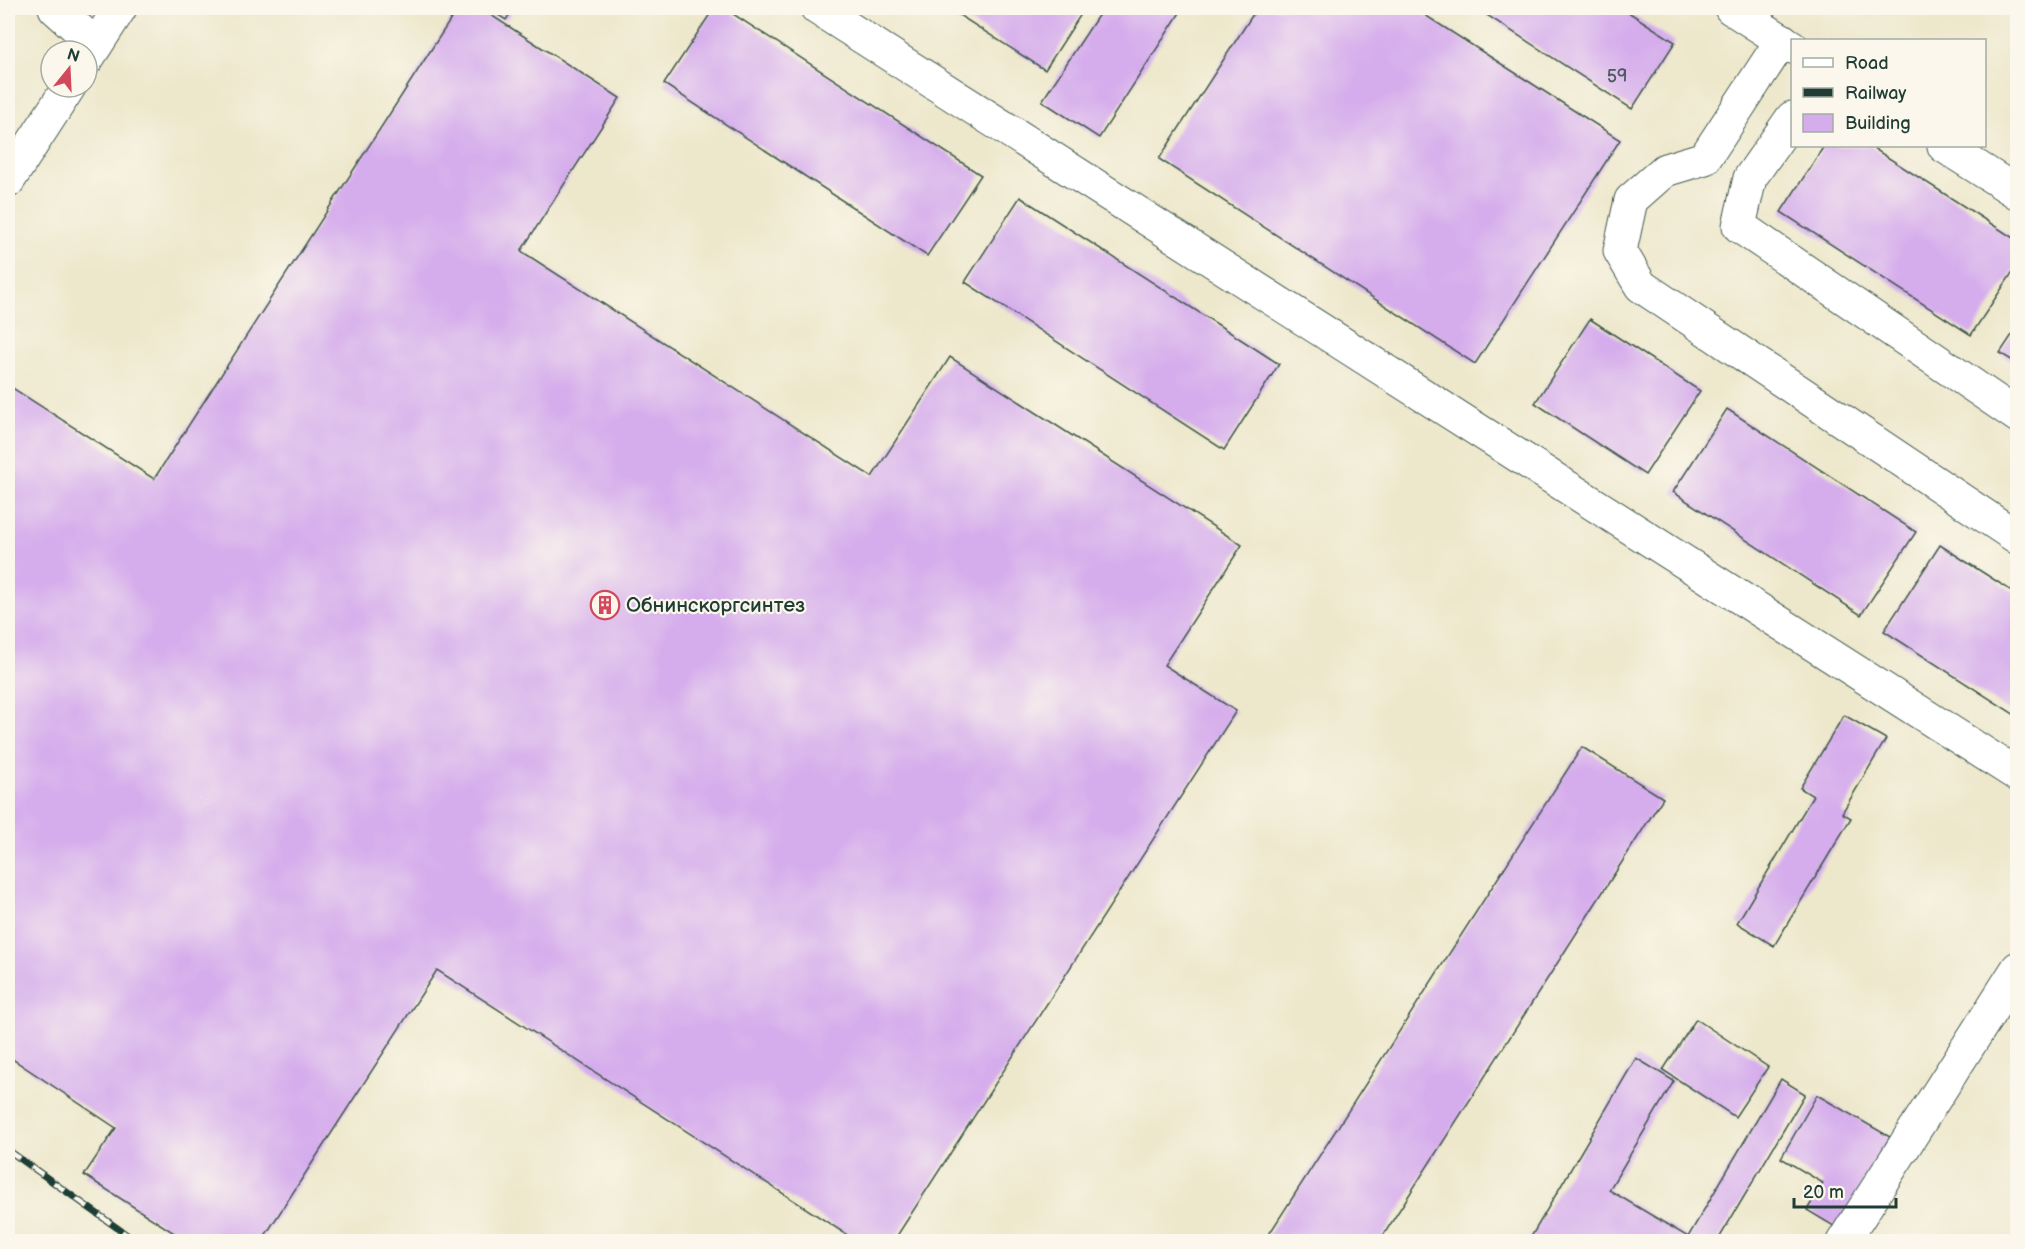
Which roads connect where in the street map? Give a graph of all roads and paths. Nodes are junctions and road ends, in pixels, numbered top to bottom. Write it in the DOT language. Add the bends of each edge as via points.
graph roads {
  1 [pos="54,8"];
  2 [pos="120,8"];
  3 [pos="818,8"];
  4 [pos="1731,8"];
  5 [pos="81,39"];
  6 [pos="99,41"];
  7 [pos="1787,44"];
  8 [pos="61,99"];
  9 [pos="1791,119"];
  10 [pos="1946,147"];
  11 [pos="8,181"];
  12 [pos="2018,193"];
  13 [pos="2018,416"];
  14 [pos="2018,538"];
  15 [pos="2018,775"];
  16 [pos="2018,968"];
  17 [pos="1843,1242"];
  1 -- 5 [label="street"];
  2 -- 6 [label="street"];
  3 -- 15 [label="street"];
  4 -- 7 [label="street"];
  7 -- 14 [label="street" via="1705,158 1665,170 1631,200 1620,251 1641,286"];
  8 -- 11 [label="street"];
  9 -- 13 [label="street" via="1750,178 1739,226"];
  10 -- 12 [label="street"];
  16 -- 17 [label="street"];
}
